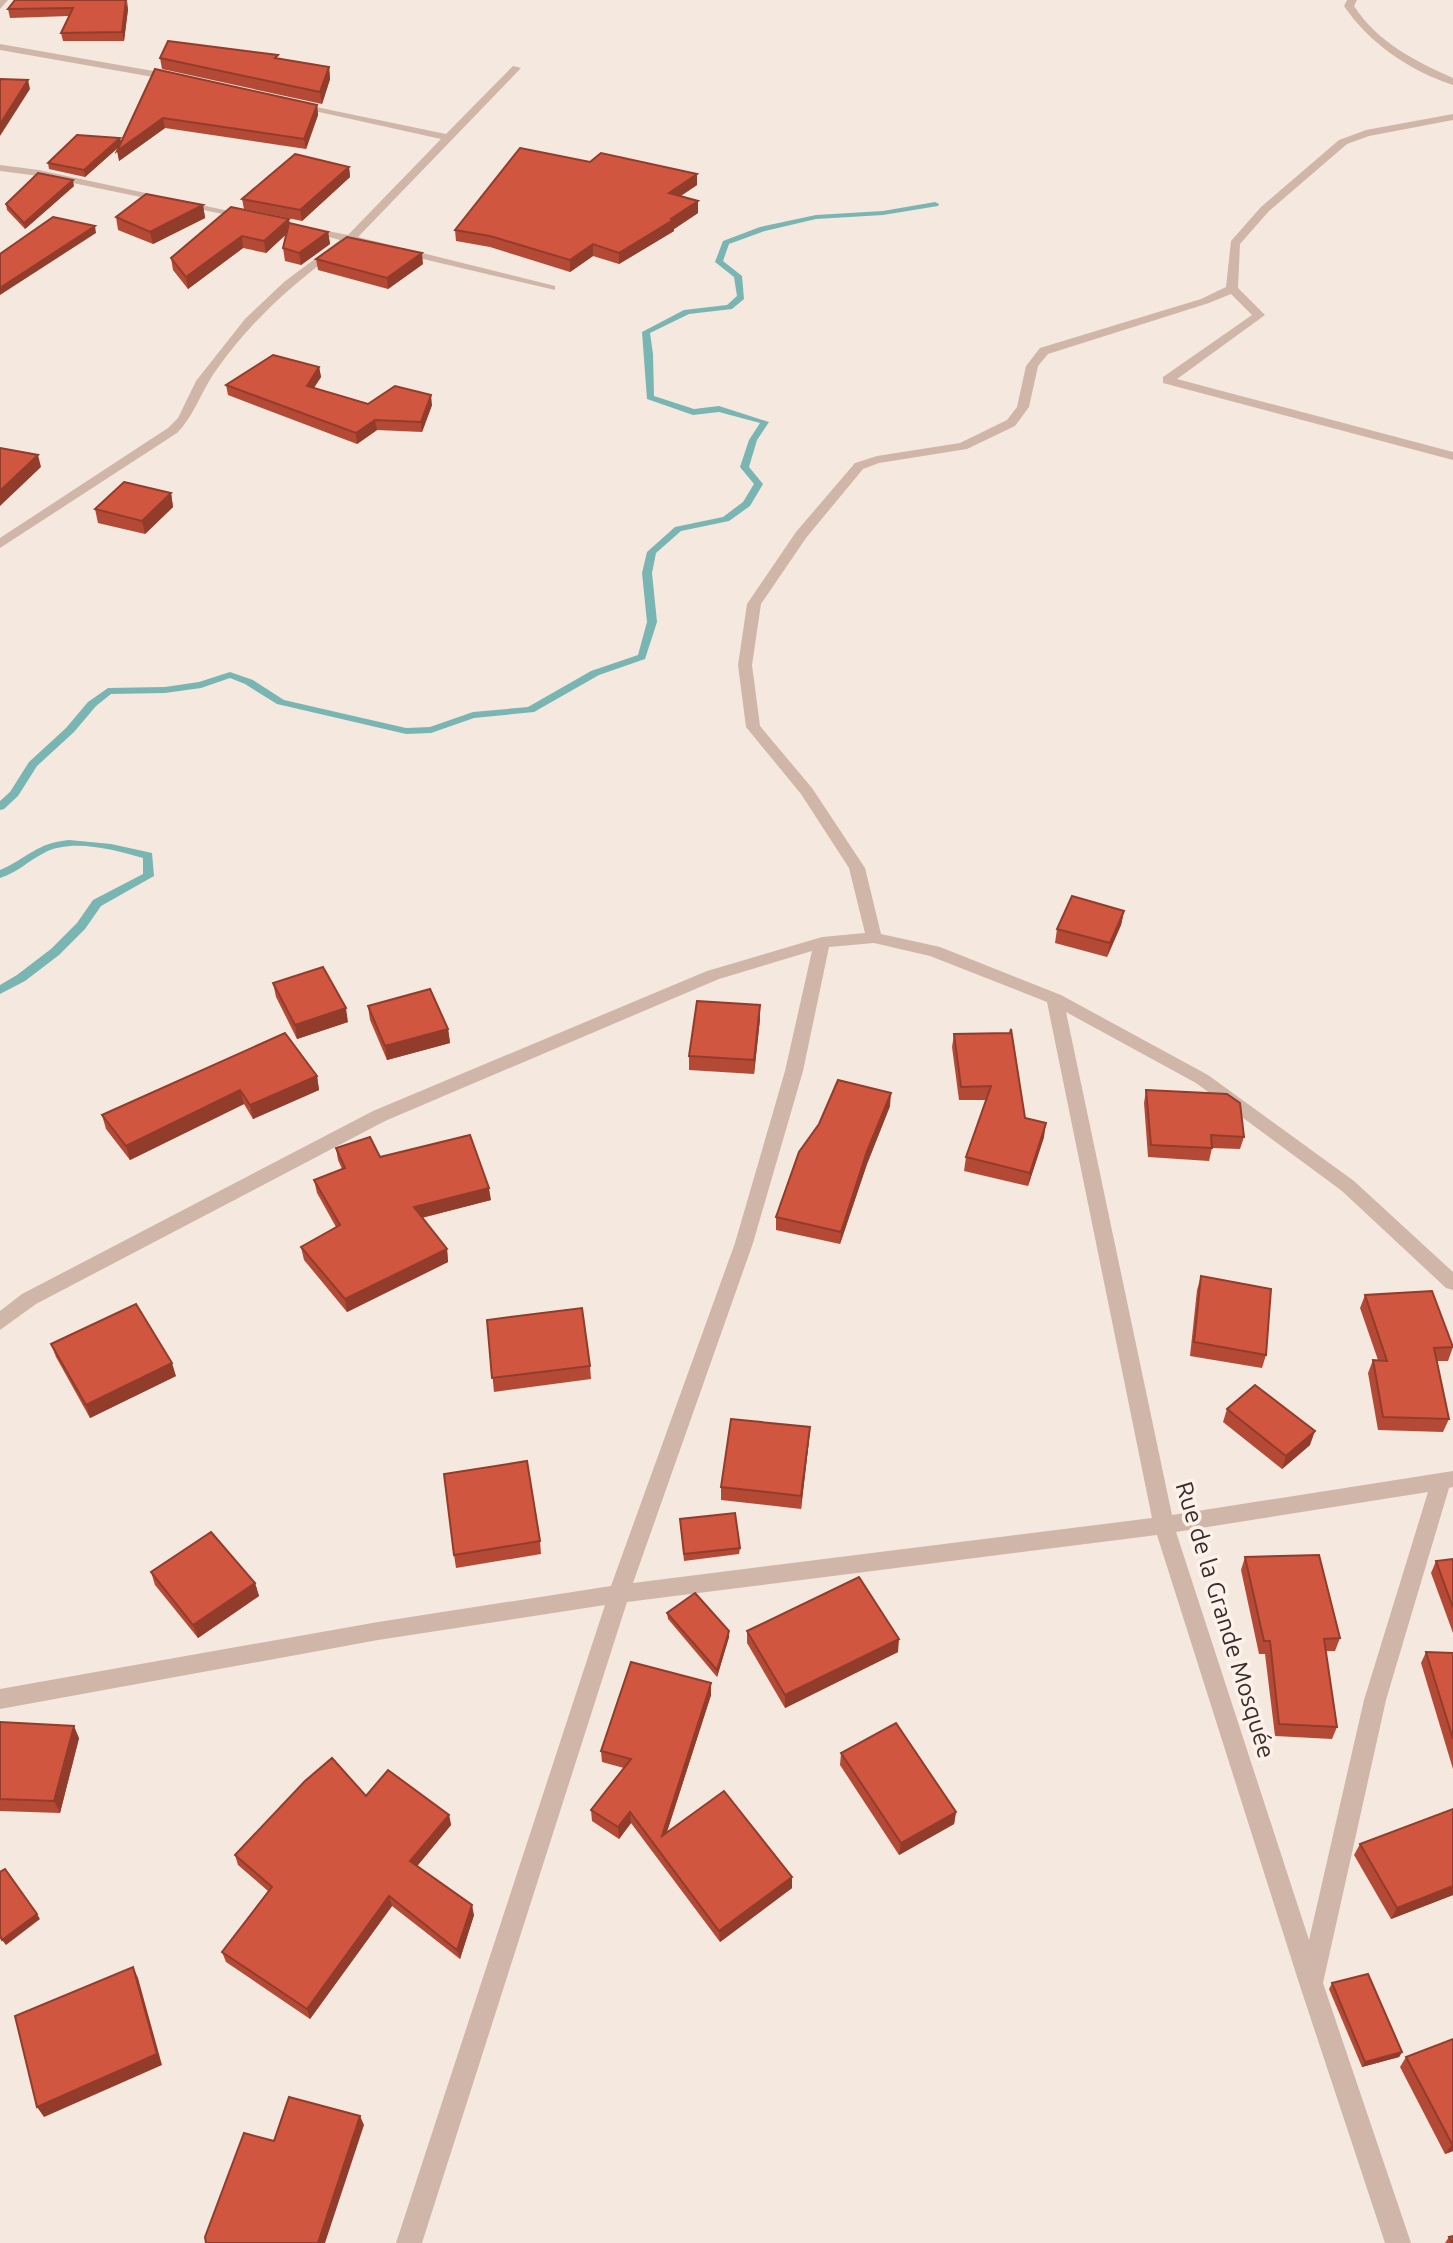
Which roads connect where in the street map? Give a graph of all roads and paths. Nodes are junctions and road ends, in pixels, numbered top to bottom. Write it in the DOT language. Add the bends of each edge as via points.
graph roads {
  1 [pos="3,0"];
  2 [pos="1352,0"];
  3 [pos="0,6"];
  4 [pos="0,47"];
  5 [pos="516,68"];
  6 [pos="181,79"];
  7 [pos="1453,82"];
  8 [pos="287,102"];
  9 [pos="1453,117"];
  10 [pos="446,137"];
  11 [pos="0,168"];
  12 [pos="257,218"];
  13 [pos="298,226"];
  14 [pos="352,237"];
  15 [pos="551,288"];
  16 [pos="1232,289"];
  17 [pos="1453,456"];
  18 [pos="0,544"];
  19 [pos="874,938"];
  20 [pos="822,942"];
  21 [pos="1055,999"];
  22 [pos="1453,1283"];
  23 [pos="0,1322"];
  24 [pos="1447,1480"];
  25 [pos="1164,1525"];
  26 [pos="619,1594"];
  27 [pos="0,1699"];
  28 [pos="1311,1983"];
  29 [pos="409,2243"];
  30 [pos="1398,2243"];
  1 -- 3 [label="street"];
  2 -- 7 [label="street" via="1349,6 1358,23 1415,64"];
  4 -- 6 [label="street"];
  5 -- 10 [label="street"];
  8 -- 10 [label="street"];
  9 -- 16 [label="street" via="1366,133 1343,142 1265,209 1235,243"];
  10 -- 14 [label="street"];
  11 -- 12 [label="street"];
  13 -- 14 [label="street"];
  14 -- 15 [label="street"];
  14 -- 18 [label="street" via="283,286 248,323 200,385 180,422 142,452"];
  16 -- 17 [label="street" via="1259,315 1167,380"];
  16 -- 19 [label="street" via="1044,351 1032,366 1023,407 1011,423 963,446 859,466 801,535 754,604 745,666 753,727 807,791 857,868"];
  19 -- 20 [label="street"];
  19 -- 21 [label="street" via="934,951"];
  20 -- 23 [label="street" via="713,975 379,1116 29,1299"];
  20 -- 26 [label="street" via="794,1071 744,1243"];
  21 -- 22 [label="street" via="1202,1079 1348,1186"];
  21 -- 25 [label="street, Rue de la Grande Mosquée"];
  24 -- 25 [label="street"];
  24 -- 28 [label="street" via="1375,1700"];
  25 -- 26 [label="street"];
  25 -- 28 [label="street, Rue de la Grande Mosquée"];
  26 -- 27 [label="street" via="378,1631"];
  26 -- 29 [label="street"];
  28 -- 30 [label="street, Rue de la Grande Mosquée"];
}
